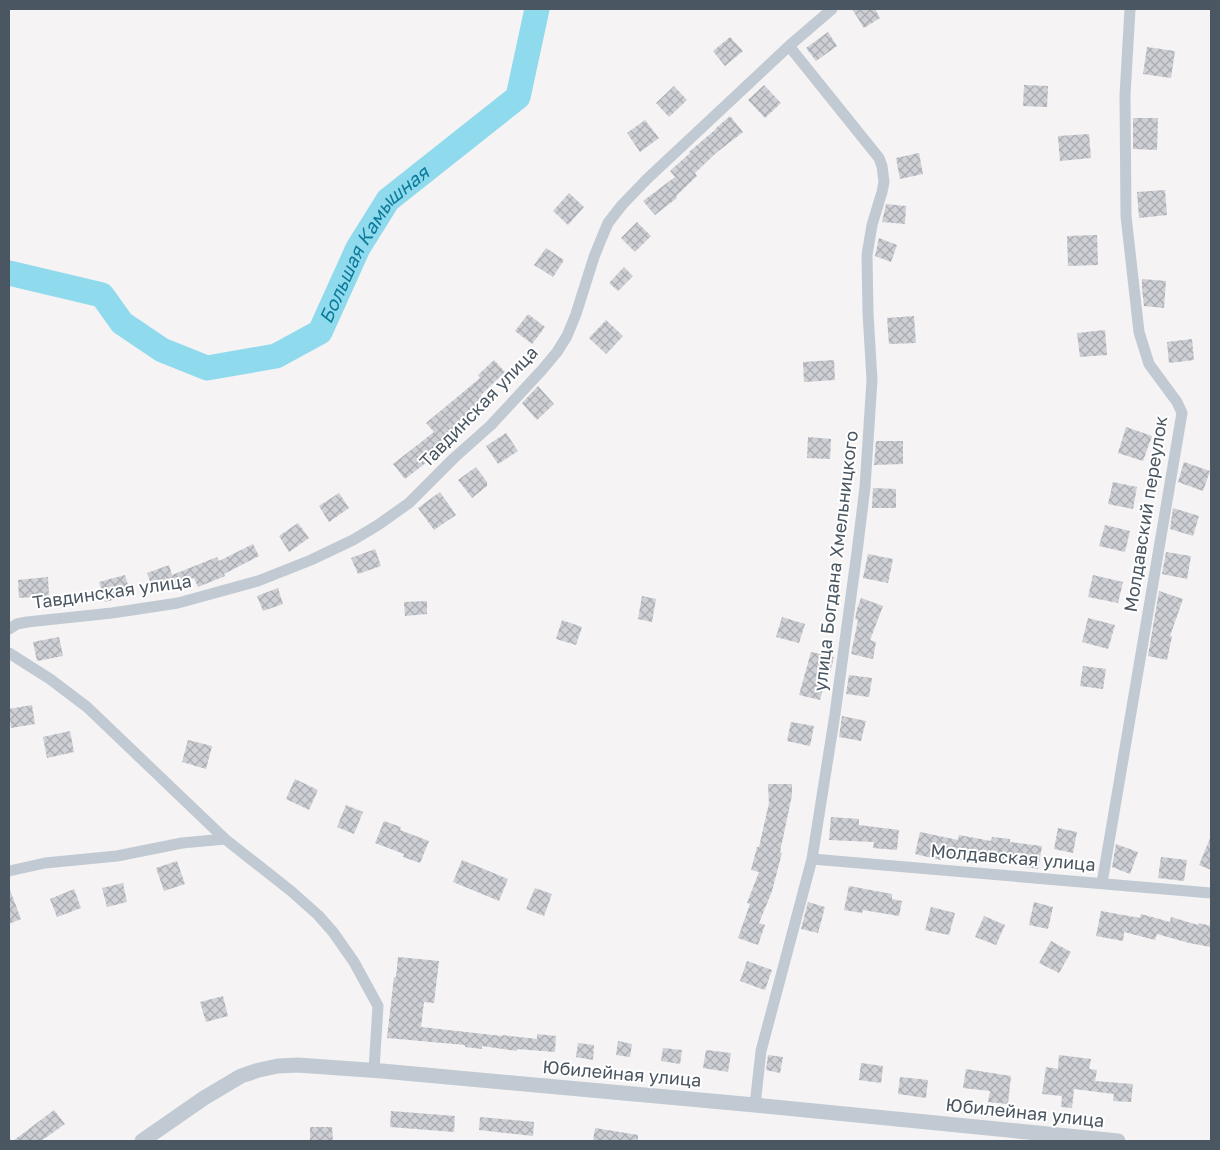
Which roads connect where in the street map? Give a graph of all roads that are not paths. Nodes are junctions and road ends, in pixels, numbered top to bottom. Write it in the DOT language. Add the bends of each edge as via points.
graph roads {
  1 [pos="832,9"];
  2 [pos="1130,9"];
  3 [pos="789,46"];
  4 [pos="9,629"];
  5 [pos="9,653"];
  6 [pos="225,839"];
  7 [pos="812,859"];
  8 [pos="9,871"];
  9 [pos="1102,883"];
  10 [pos="1211,893"];
  11 [pos="374,1070"];
  12 [pos="754,1105"];
  13 [pos="142,1141"];
  14 [pos="1118,1141"];
  1 -- 3 [label="street, Тавдинская улица"];
  2 -- 9 [label="street, Молдавский переулок" via="1125,95 1126,216 1139,332 1149,364 1182,413"];
  3 -- 4 [label="street, Тавдинская улица" via="622,205 600,242 576,314 557,352 491,425 409,503 353,540 258,581 178,603 27,622"];
  3 -- 7 [label="street, улица Богдана Хмельницкого" via="879,158 884,182 867,255 872,380 865,487"];
  5 -- 6 [label="street" via="87,707"];
  6 -- 8 [label="street"];
  6 -- 11 [label="street" via="313,910 354,962 378,1006"];
  7 -- 9 [label="street, Молдавская улица"];
  7 -- 12 [label="street, улица Богдана Хмельницкого" via="761,1051"];
  9 -- 10 [label="street, Молдавская улица"];
  11 -- 12 [label="street, Юбилейная улица"];
  11 -- 13 [label="street, Юбилейная улица" via="297,1065 259,1070 223,1086"];
  12 -- 14 [label="street, Юбилейная улица"];
}
